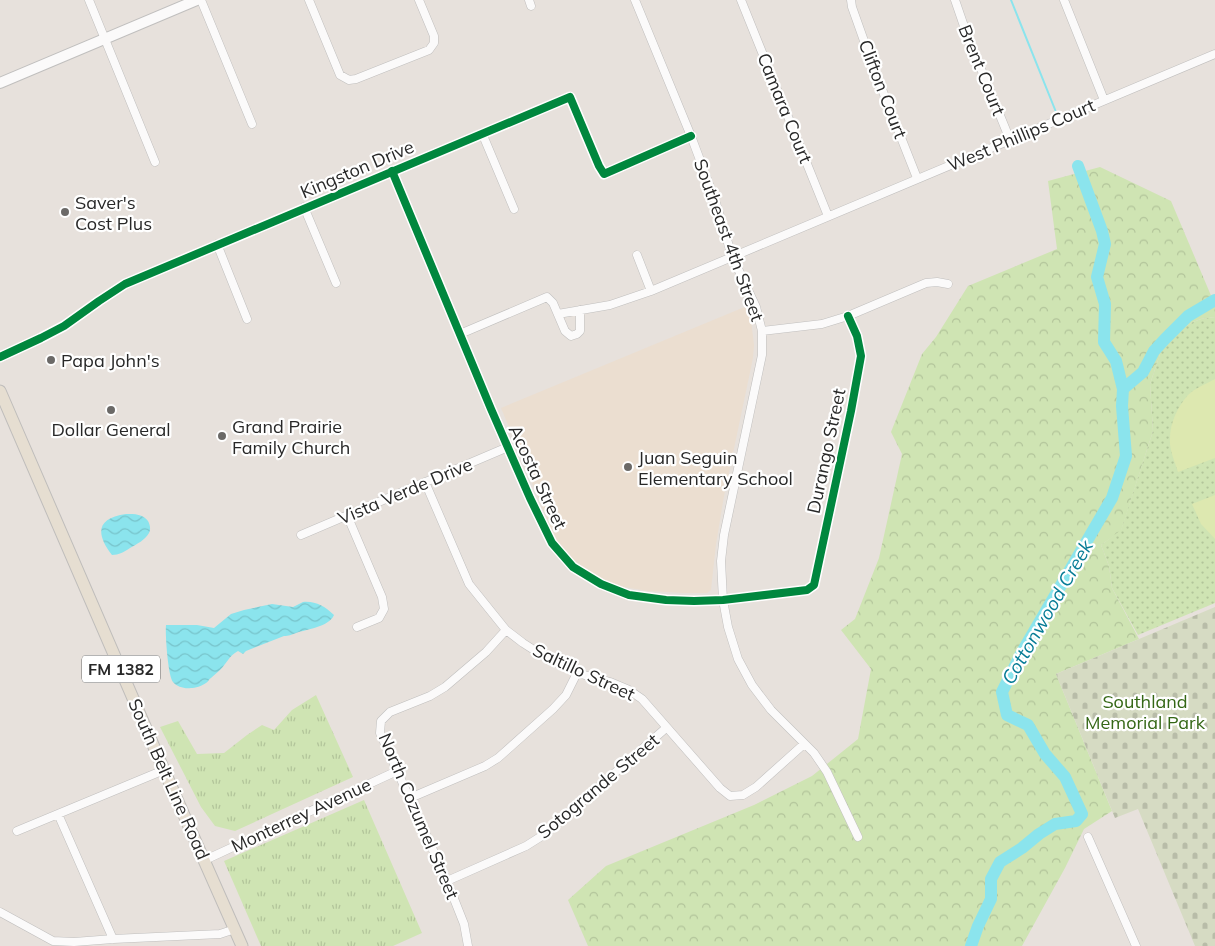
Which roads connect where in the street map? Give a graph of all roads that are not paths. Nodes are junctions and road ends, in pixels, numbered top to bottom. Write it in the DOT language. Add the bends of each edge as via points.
graph roads {
  1 [pos="89,0"];
  2 [pos="199,0"];
  3 [pos="309,0"];
  4 [pos="419,0"];
  5 [pos="635,0"];
  6 [pos="741,0"];
  7 [pos="851,0"];
  8 [pos="955,0"];
  9 [pos="1064,0"];
  10 [pos="104,38"];
  11 [pos="1215,54"];
  12 [pos="0,83"];
  13 [pos="1104,100"];
  14 [pos="252,124"];
  15 [pos="482,133"];
  16 [pos="691,136"];
  17 [pos="1010,140"];
  18 [pos="155,162"];
  19 [pos="392,170"];
  20 [pos="918,178"];
  21 [pos="304,208"];
  22 [pos="514,209"];
  23 [pos="828,216"];
  24 [pos="217,244"];
  25 [pos="637,254"];
  26 [pos="732,256"];
  27 [pos="336,283"];
  28 [pos="948,284"];
  29 [pos="651,290"];
  30 [pos="580,310"];
  31 [pos="558,314"];
  32 [pos="848,316"];
  33 [pos="247,320"];
  34 [pos="762,332"];
  35 [pos="460,334"];
  36 [pos="0,357"];
  37 [pos="0,391"];
  38 [pos="508,447"];
  39 [pos="425,482"];
  40 [pos="347,515"];
  41 [pos="301,534"];
  42 [pos="807,590"];
  43 [pos="723,600"];
  44 [pos="357,626"];
  45 [pos="506,630"];
  46 [pos="577,673"];
  47 [pos="666,728"];
  48 [pos="804,744"];
  49 [pos="164,770"];
  50 [pos="397,771"];
  51 [pos="410,798"];
  52 [pos="58,814"];
  53 [pos="17,831"];
  54 [pos="858,837"];
  55 [pos="1088,837"];
  56 [pos="205,860"];
  57 [pos="447,881"];
  58 [pos="0,912"];
  59 [pos="235,929"];
  60 [pos="113,939"];
  61 [pos="74,944"];
  62 [pos="242,946"];
  63 [pos="468,946"];
  64 [pos="1136,946"];
  1 -- 10 [label="street"];
  2 -- 10 [label="main road"];
  2 -- 14 [label="street"];
  3 -- 4 [label="street" via="340,75 349,80 429,50 434,36"];
  5 -- 16 [label="street, Southeast 4th Street"];
  6 -- 23 [label="street, Camara Court"];
  7 -- 20 [label="street, Clifton Court" via="874,69"];
  8 -- 17 [label="street, Brent Court"];
  9 -- 13 [label="street"];
  10 -- 12 [label="main road"];
  10 -- 18 [label="street"];
  11 -- 13 [label="street, West Phillips Court"];
  13 -- 17 [label="street, West Phillips Court"];
  15 -- 16 [label="street, Kingston Drive" via="570,97 604,174"];
  15 -- 19 [label="street, Kingston Drive"];
  15 -- 22 [label="street"];
  16 -- 26 [label="street, Southeast 4th Street"];
  17 -- 20 [label="street, West Phillips Court"];
  19 -- 21 [label="street, Kingston Drive"];
  19 -- 35 [label="street, Acosta Street"];
  20 -- 23 [label="street, West Phillips Court"];
  21 -- 24 [label="street, Kingston Drive"];
  21 -- 27 [label="street"];
  23 -- 26 [label="street, West Phillips Court"];
  24 -- 33 [label="street"];
  24 -- 36 [label="street, Kingston Drive" via="125,284 64,326"];
  25 -- 29 [label="street"];
  26 -- 29 [label="street, West Phillips Court"];
  26 -- 34 [label="street, Southeast 4th Street" via="756,307"];
  28 -- 32 [label="street" via="926,283"];
  29 -- 30 [label="street, West Phillips Court" via="610,305"];
  30 -- 31 [label="street, West Phillips Court"];
  30 -- 31 [label="street" via="580,331 571,336"];
  31 -- 35 [label="street" via="547,297"];
  32 -- 34 [label="street" via="822,324"];
  32 -- 42 [label="street, Durango Street" via="861,356 814,585"];
  34 -- 43 [label="street, Southeast 4th Street" via="762,355 724,535 721,561"];
  35 -- 38 [label="street, Acosta Street"];
  37 -- 49 [label="main road, South Belt Line Road / FM 1382"];
  38 -- 39 [label="street, Vista Verde Drive"];
  38 -- 43 [label="street, Acosta Street" via="552,543 573,567 630,595 666,600"];
  39 -- 40 [label="street, Vista Verde Drive"];
  39 -- 45 [label="street, Saltillo Street" via="469,584"];
  40 -- 41 [label="street, Vista Verde Drive"];
  40 -- 44 [label="street" via="382,597 384,609 379,618"];
  42 -- 43 [label="street, Acosta Street"];
  43 -- 48 [label="street, Southeast 4th Street" via="738,659 752,685"];
  45 -- 46 [label="street, Saltillo Street" via="523,644"];
  45 -- 50 [label="street, North Cozumel Street" via="445,687 390,712 381,722 380,733"];
  46 -- 47 [label="street, Saltillo Street" via="628,690 642,699"];
  46 -- 51 [label="street" via="566,695 553,709 498,758"];
  47 -- 48 [label="street, Saltillo Street" via="730,796 742,795 756,787"];
  47 -- 57 [label="street, Sotogrande Street" via="545,834 526,846"];
  48 -- 54 [label="street, Southeast 4th Street" via="827,772"];
  49 -- 52 [label="street"];
  49 -- 56 [label="main road, South Belt Line Road / FM 1382"];
  50 -- 51 [label="street, North Cozumel Street"];
  50 -- 56 [label="street, Monterrey Avenue"];
  51 -- 57 [label="street, North Cozumel Street"];
  52 -- 53 [label="street"];
  52 -- 60 [label="street"];
  55 -- 64 [label="street"];
  56 -- 59 [label="main road, South Belt Line Road / FM 1382"];
  57 -- 63 [label="street, North Cozumel Street" via="464,924"];
  58 -- 61 [label="street" via="53,941"];
  59 -- 60 [label="street" via="220,934"];
  59 -- 62 [label="main road, South Belt Line Road / FM 1382"];
  60 -- 61 [label="street"];
}
